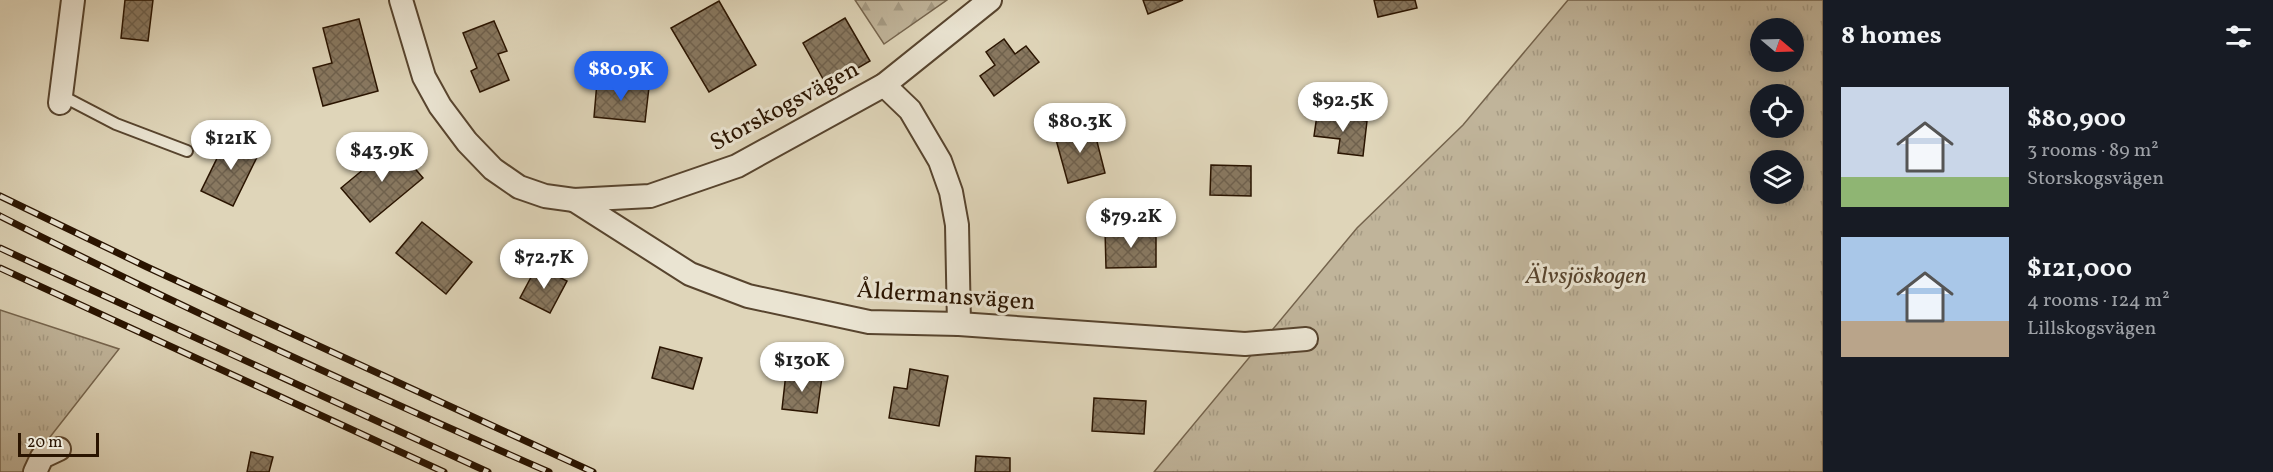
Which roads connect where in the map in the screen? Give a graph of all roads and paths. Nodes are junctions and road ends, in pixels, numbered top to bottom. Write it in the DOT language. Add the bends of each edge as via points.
graph roads {
  1 [pos="73,0"];
  2 [pos="401,0"];
  3 [pos="990,0"];
  4 [pos="884,85"];
  5 [pos="60,102"];
  6 [pos="187,151"];
  7 [pos="574,200"];
  8 [pos="959,324"];
  9 [pos="1306,339"];
  10 [pos="59,448"];
  11 [pos="35,472"];
  1 -- 5 [label="street"];
  2 -- 7 [label="street, Storskogsvägen" via="424,77 467,142 493,169 519,187"];
  3 -- 4 [label="street, Storskogsvägen"];
  4 -- 7 [label="street, Storskogsvägen" via="737,166 650,196"];
  4 -- 8 [label="street" via="910,110 940,161 951,192 957,225"];
  5 -- 6 [label="lane" via="68,99 116,124"];
  7 -- 8 [label="street, Åldermansvägen" via="690,274 748,296 869,322"];
  8 -- 9 [label="street, Åldermansvägen" via="1245,344"];
  10 -- 11 [label="street" via="42,457"];
}
